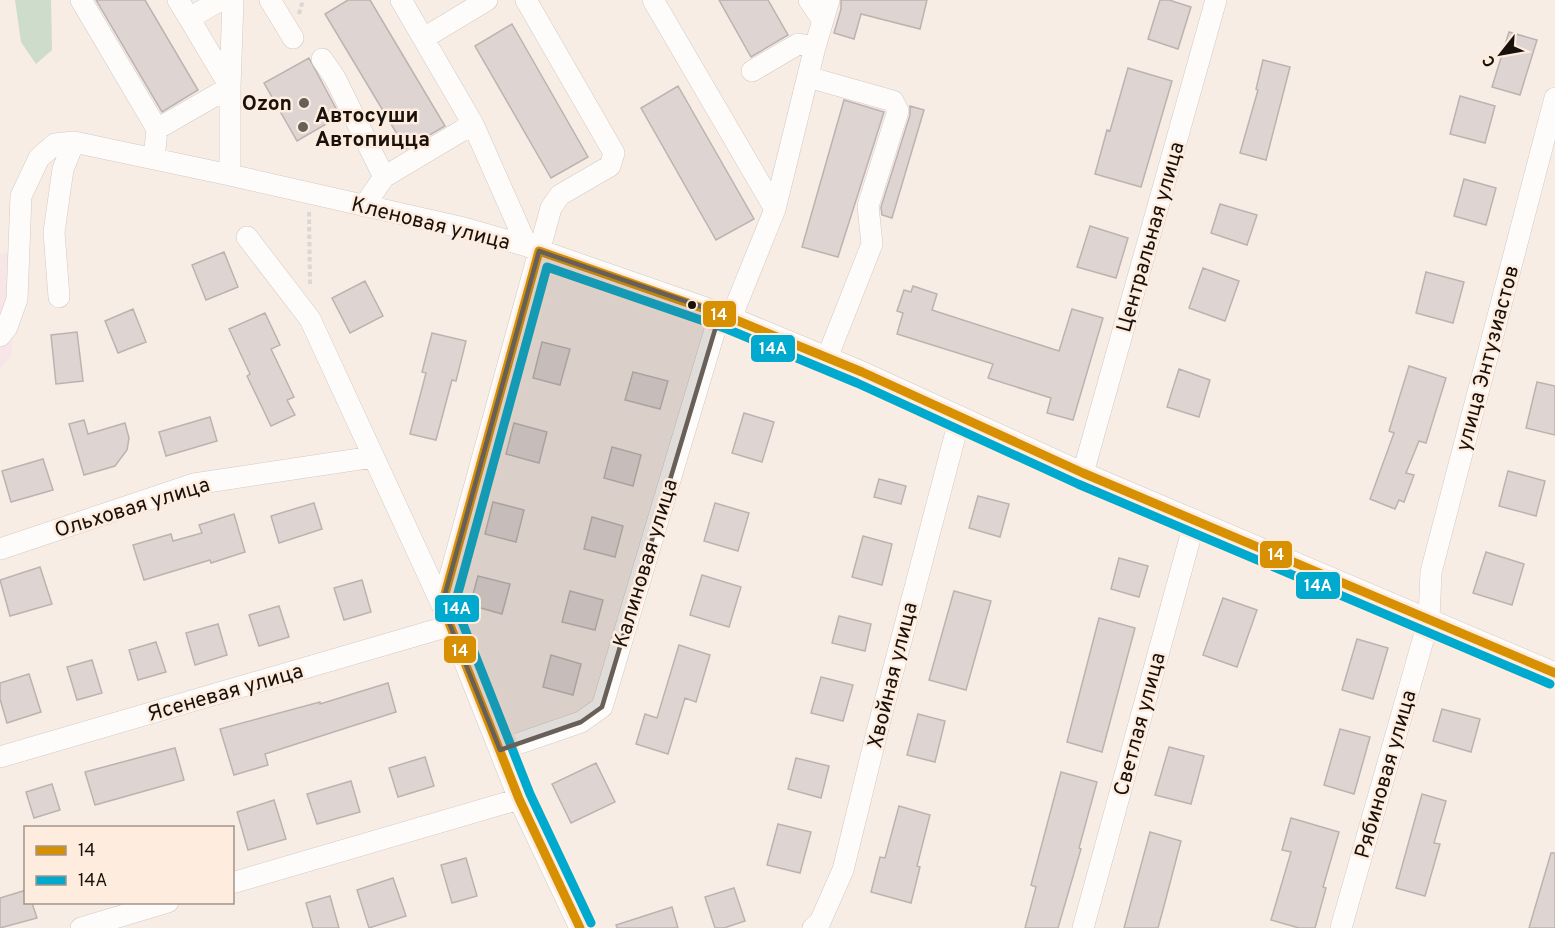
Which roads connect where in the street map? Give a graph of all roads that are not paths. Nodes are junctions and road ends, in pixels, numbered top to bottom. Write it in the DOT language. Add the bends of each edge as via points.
graph roads {
  1 [pos="81,0"];
  2 [pos="178,0"];
  3 [pos="221,0"];
  4 [pos="234,0"];
  5 [pos="270,0"];
  6 [pos="400,0"];
  7 [pos="487,0"];
  8 [pos="526,0"];
  9 [pos="653,0"];
  10 [pos="809,0"];
  11 [pos="829,0"];
  12 [pos="1216,0"];
  13 [pos="189,18"];
  14 [pos="823,21"];
  15 [pos="292,38"];
  16 [pos="424,38"];
  17 [pos="815,47"];
  18 [pos="322,59"];
  19 [pos="752,70"];
  20 [pos="808,77"];
  21 [pos="230,87"];
  22 [pos="1555,98"];
  23 [pos="473,124"];
  24 [pos="157,129"];
  25 [pos="74,142"];
  26 [pos="1548,157"];
  27 [pos="154,159"];
  28 [pos="230,175"];
  29 [pos="384,177"];
  30 [pos="364,206"];
  31 [pos="776,209"];
  32 [pos="247,237"];
  33 [pos="533,249"];
  34 [pos="58,297"];
  35 [pos="725,316"];
  36 [pos="0,336"];
  37 [pos="827,358"];
  38 [pos="960,417"];
  39 [pos="373,457"];
  40 [pos="1083,473"];
  41 [pos="1195,520"];
  42 [pos="0,549"];
  43 [pos="442,604"];
  44 [pos="1429,619"];
  45 [pos="449,626"];
  46 [pos="1555,673"];
  47 [pos="500,750"];
  48 [pos="0,757"];
  49 [pos="519,799"];
  50 [pos="234,882"];
  51 [pos="165,904"];
  52 [pos="81,928"];
  53 [pos="580,928"];
  54 [pos="813,928"];
  55 [pos="1083,928"];
  56 [pos="1341,928"];
  1 -- 24 [label="street"];
  2 -- 13 [label="street"];
  3 -- 13 [label="street"];
  4 -- 21 [label="street"];
  5 -- 15 [label="street"];
  6 -- 16 [label="street"];
  7 -- 16 [label="street"];
  8 -- 33 [label="street" via="614,153 610,166 560,195"];
  9 -- 31 [label="street"];
  10 -- 14 [label="street"];
  11 -- 14 [label="street"];
  12 -- 40 [label="street, Центральная улица"];
  13 -- 21 [label="street"];
  14 -- 17 [label="street"];
  16 -- 23 [label="street"];
  17 -- 19 [label="street" via="798,44"];
  17 -- 20 [label="street"];
  18 -- 29 [label="street"];
  20 -- 31 [label="street"];
  20 -- 37 [label="street" via="893,101 898,111 868,206 872,244"];
  21 -- 24 [label="street"];
  21 -- 28 [label="street"];
  22 -- 26 [label="street, улица Энтузиастов"];
  23 -- 29 [label="street"];
  23 -- 33 [label="street"];
  24 -- 27 [label="street"];
  25 -- 27 [label="street, Кленовая улица"];
  25 -- 34 [label="street" via="63,169 54,232"];
  25 -- 36 [label="street" via="55,144 39,158 21,196 17,299 8,327"];
  26 -- 44 [label="street, улица Энтузиастов" via="1431,572"];
  27 -- 28 [label="street, Кленовая улица"];
  28 -- 30 [label="street, Кленовая улица"];
  29 -- 30 [label="street"];
  30 -- 33 [label="street, Кленовая улица" via="464,228"];
  31 -- 35 [label="street"];
  32 -- 39 [label="street" via="310,319"];
  33 -- 35 [label="street, Кленовая улица"];
  33 -- 43 [label="street"];
  35 -- 37 [label="street, Кленовая улица"];
  35 -- 47 [label="street, Калиновая улица" via="602,707 581,722"];
  37 -- 38 [label="street, Кленовая улица"];
  38 -- 40 [label="street, Кленовая улица"];
  38 -- 54 [label="street, Хвойная улица" via="843,870 820,922"];
  39 -- 42 [label="street, Ольховая улица" via="194,484"];
  39 -- 43 [label="street"];
  40 -- 41 [label="street, Кленовая улица"];
  41 -- 44 [label="street, Кленовая улица"];
  41 -- 55 [label="street, Светлая улица"];
  43 -- 45 [label="street"];
  44 -- 46 [label="street, Кленовая улица"];
  44 -- 56 [label="street, Рябиновая улица"];
  45 -- 47 [label="street"];
  45 -- 48 [label="street, Ясеневая улица"];
  47 -- 49 [label="street"];
  49 -- 50 [label="street"];
  49 -- 53 [label="street"];
  51 -- 52 [label="street"];
}
